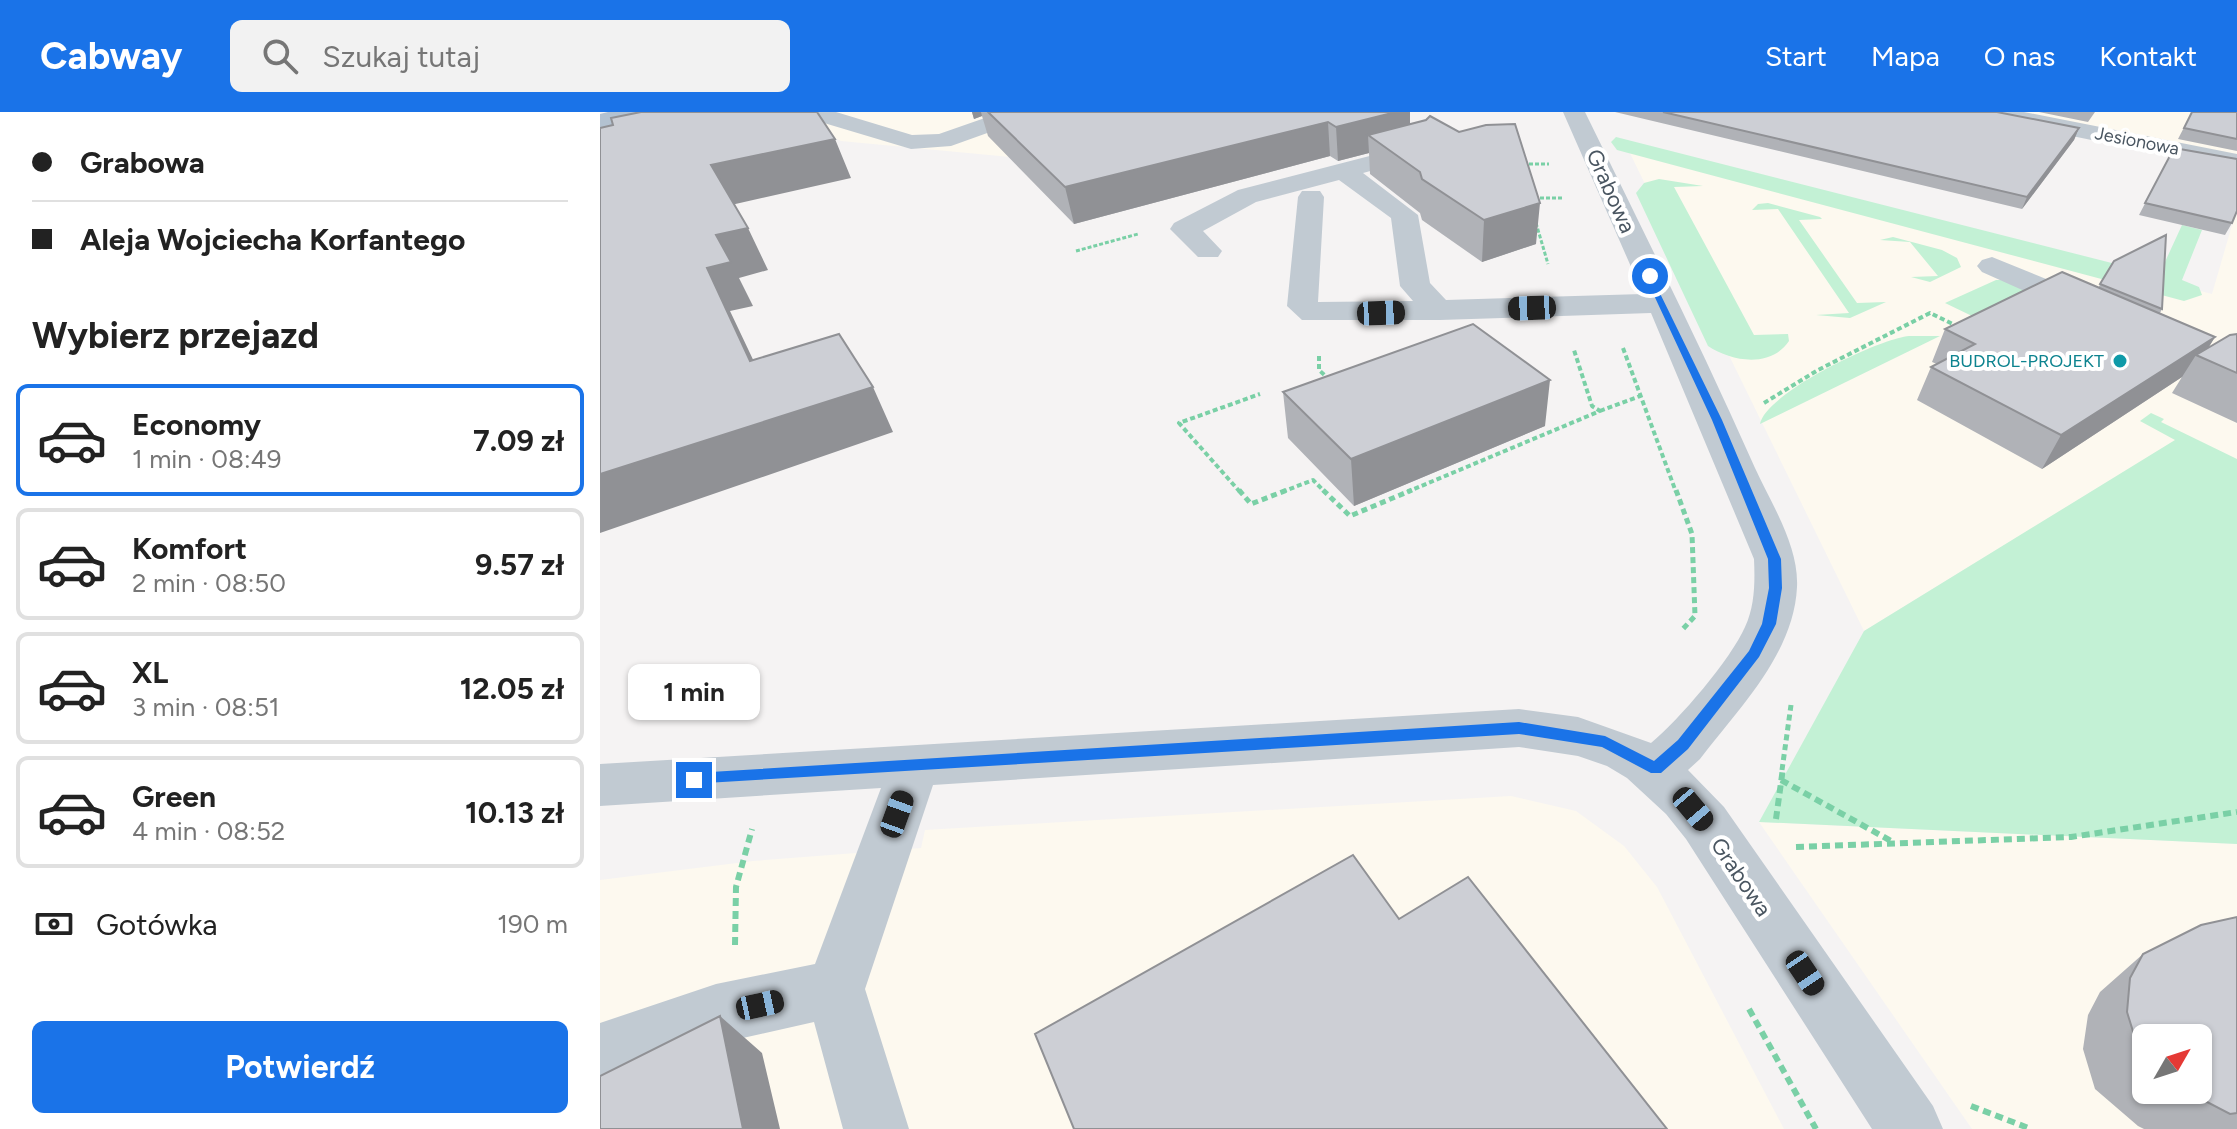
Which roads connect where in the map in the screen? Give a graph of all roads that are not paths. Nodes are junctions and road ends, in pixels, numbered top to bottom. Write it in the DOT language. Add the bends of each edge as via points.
graph roads {
  1 [pos="632,112"];
  2 [pos="812,112"];
  3 [pos="1574,112"];
  4 [pos="1989,112"];
  5 [pos="1012,113"];
  6 [pos="658,118"];
  7 [pos="600,122"];
  8 [pos="600,132"];
  9 [pos="1416,151"];
  10 [pos="2237,162"];
  11 [pos="1343,171"];
  12 [pos="1311,197"];
  13 [pos="1208,251"];
  14 [pos="1992,266"];
  15 [pos="1663,303"];
  16 [pos="1440,311"];
  17 [pos="2122,322"];
  18 [pos="914,766"];
  19 [pos="1656,769"];
  20 [pos="600,785"];
  21 [pos="835,989"];
  22 [pos="600,1054"];
  23 [pos="876,1129"];
  24 [pos="1910,1129"];
  1 -- 7 [label="main road"];
  2 -- 5 [label="street" via="911,142 942,141"];
  3 -- 15 [label="street, Grabowa"];
  4 -- 10 [label="street, Jesionowa"];
  6 -- 8 [label="street"];
  9 -- 11 [label="street"];
  11 -- 13 [label="street" via="1247,196 1184,229"];
  11 -- 16 [label="street" via="1404,215 1415,286"];
  12 -- 16 [label="street" via="1302,306 1322,315"];
  14 -- 17 [label="street"];
  15 -- 16 [label="street"];
  15 -- 19 [label="street, Grabowa" via="1770,546 1776,588 1769,624 1754,654 1683,745"];
  18 -- 19 [label="street" via="1519,728 1605,742"];
  18 -- 20 [label="street"];
  18 -- 21 [label="street"];
  19 -- 24 [label="street, Grabowa" via="1705,823"];
  21 -- 22 [label="street" via="716,1014"];
  21 -- 23 [label="street"];
}
